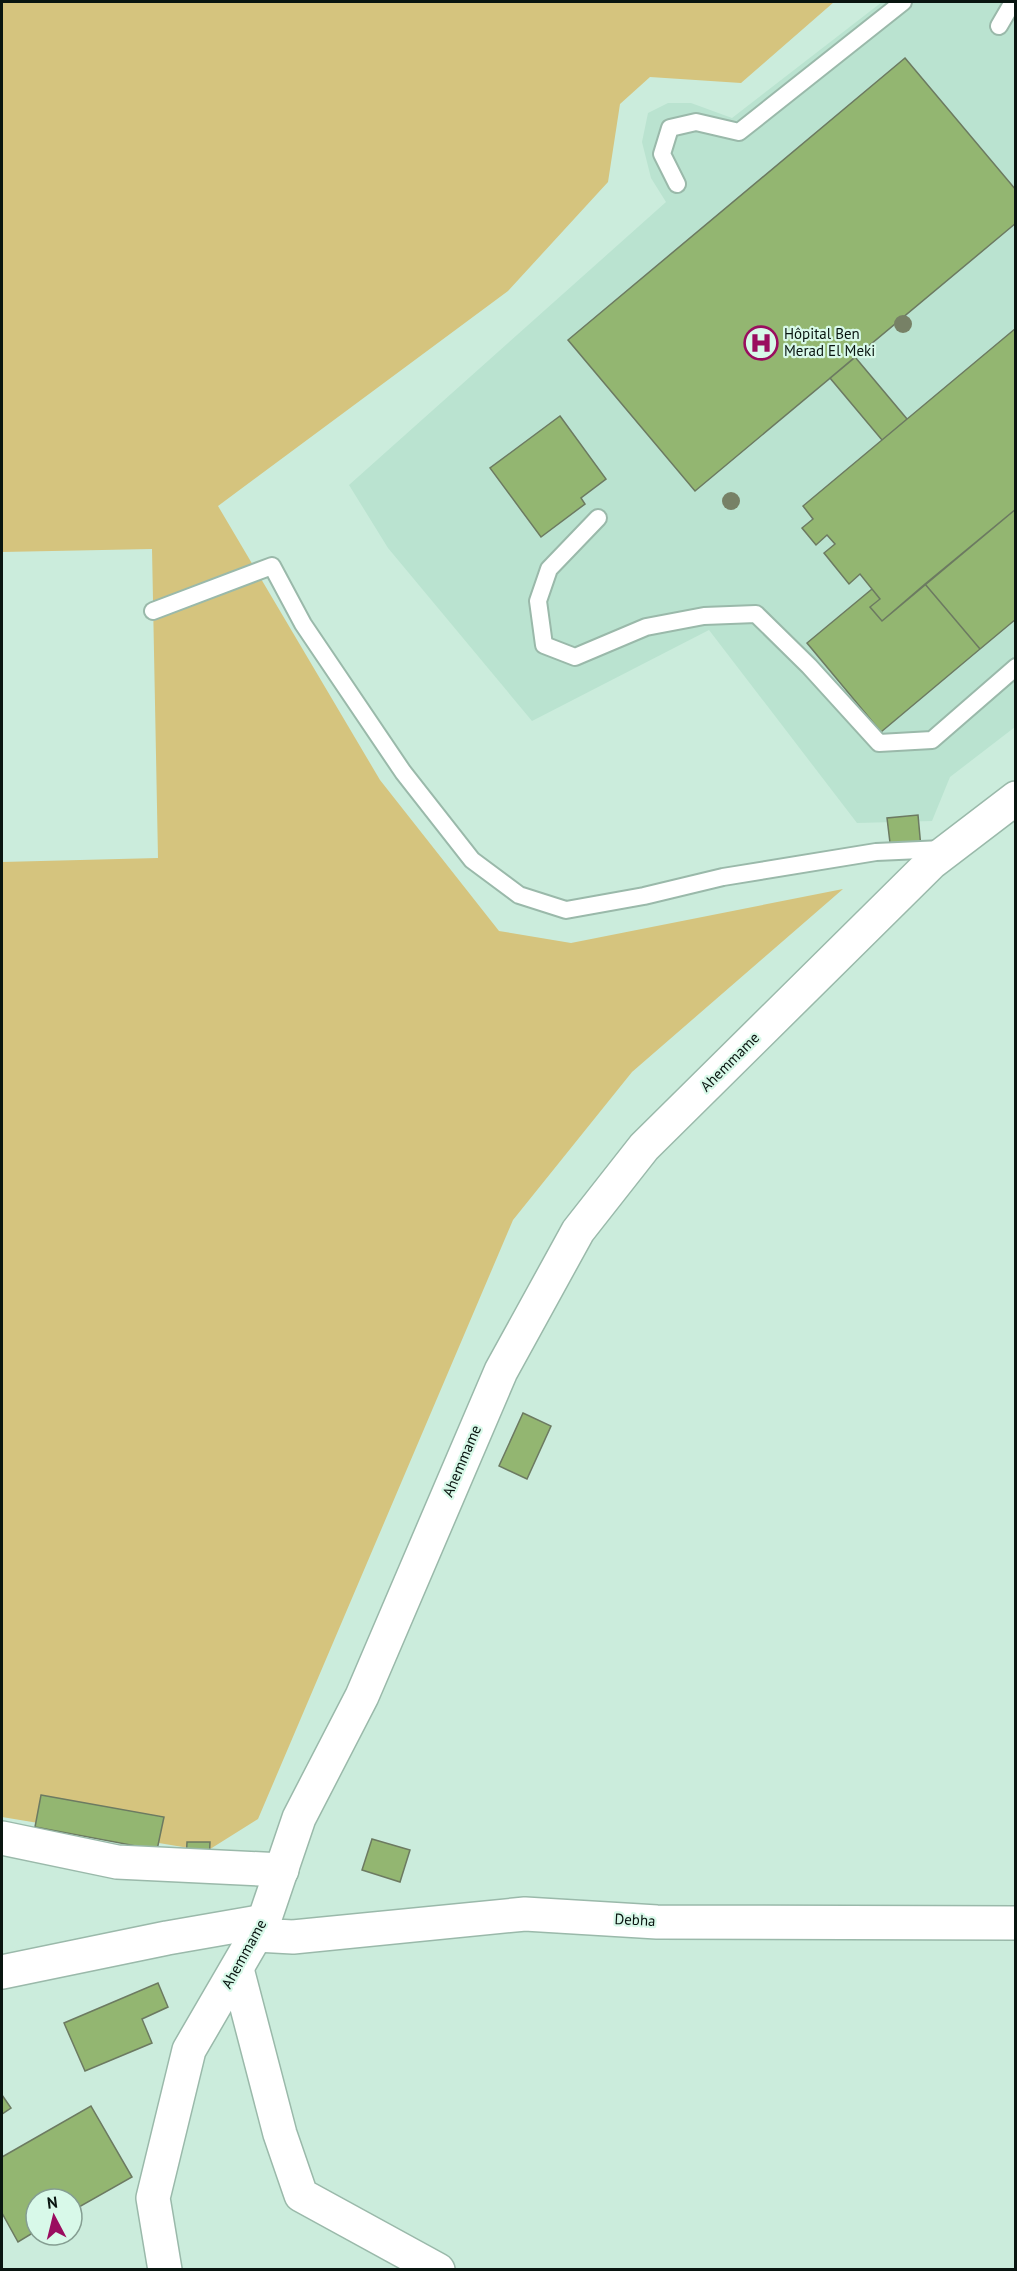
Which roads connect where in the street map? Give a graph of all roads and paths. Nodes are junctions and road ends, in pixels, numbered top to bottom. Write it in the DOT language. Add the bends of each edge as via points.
graph roads {
  1 [pos="903,2"];
  2 [pos="1013,2"];
  3 [pos="999,26"];
  4 [pos="676,184"];
  5 [pos="598,518"];
  6 [pos="153,611"];
  7 [pos="1016,667"];
  8 [pos="1016,798"];
  9 [pos="950,849"];
  10 [pos="2,1838"];
  11 [pos="282,1870"];
  12 [pos="1016,1923"];
  13 [pos="260,1928"];
  14 [pos="237,1969"];
  15 [pos="2,1972"];
  16 [pos="165,2270"];
  17 [pos="438,2270"];
  1 -- 4 [label="lane" via="739,132 696,122 670,128 662,154"];
  2 -- 3 [label="lane"];
  5 -- 7 [label="lane" via="549,569 538,601 544,645 575,657 646,627 704,616 756,614 879,743 932,740"];
  6 -- 9 [label="lane" via="272,566 303,624 403,772 472,860 519,895 566,910 723,877 876,852"];
  8 -- 9 [label="street, Ahemmame"];
  9 -- 11 [label="street, Ahemmame" via="644,1147 578,1231 501,1371 362,1696 299,1818"];
  10 -- 11 [label="street" via="117,1862"];
  11 -- 13 [label="street, Ahemmame"];
  12 -- 13 [label="street, Debha" via="657,1922 525,1914 293,1937"];
  13 -- 14 [label="street, Ahemmame"];
  13 -- 15 [label="street, Debha" via="167,1938"];
  14 -- 16 [label="street, Ahemmame" via="189,2050 153,2198"];
  14 -- 17 [label="street" via="280,2134 302,2195"];
}
